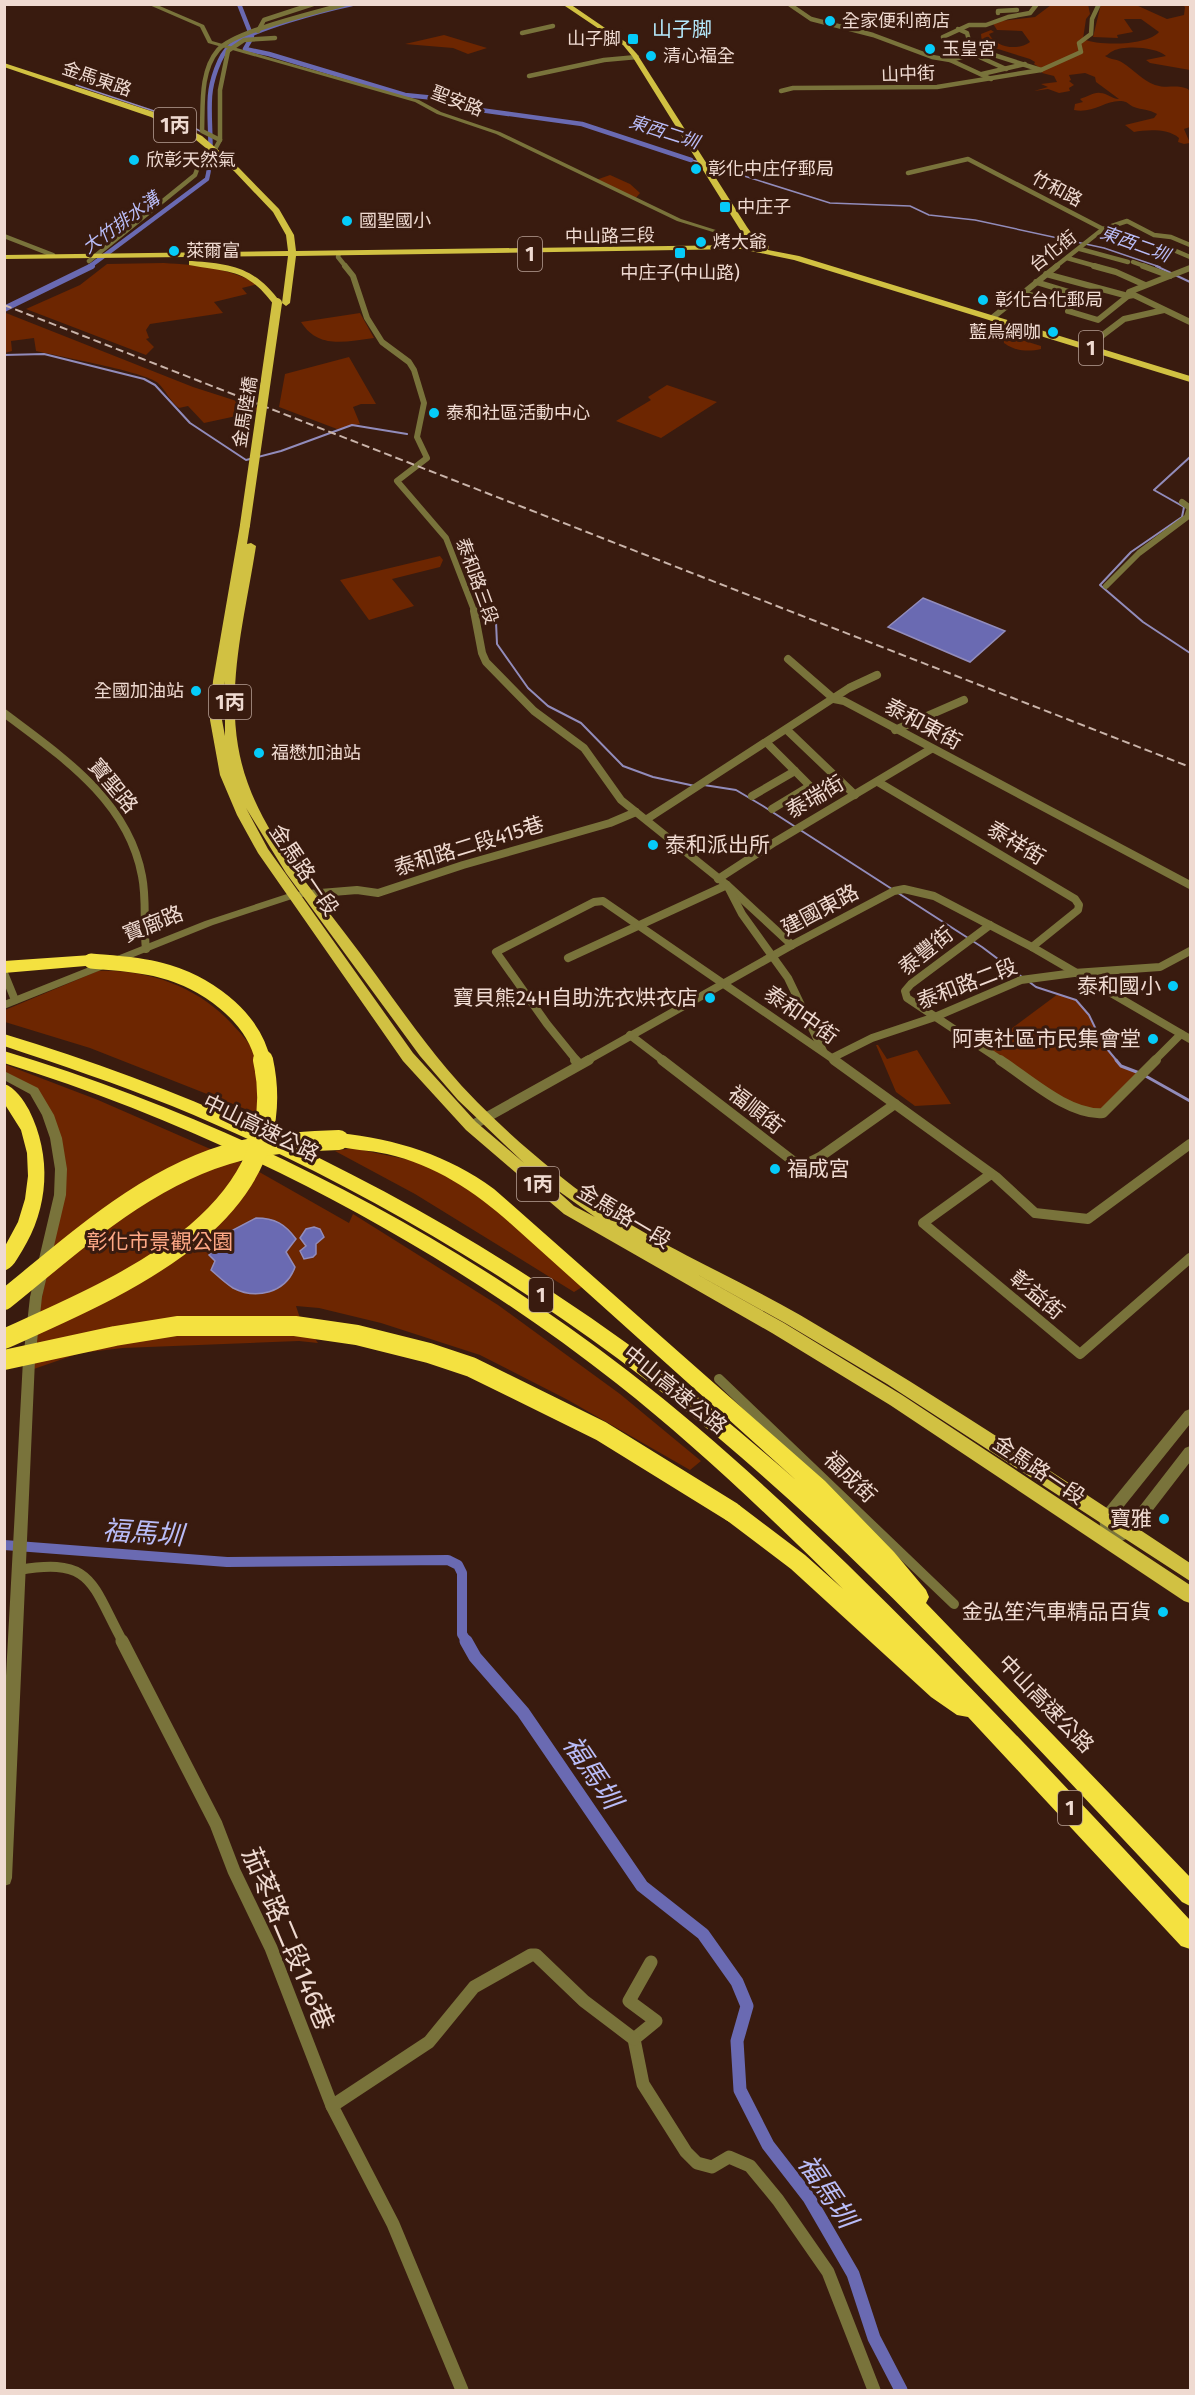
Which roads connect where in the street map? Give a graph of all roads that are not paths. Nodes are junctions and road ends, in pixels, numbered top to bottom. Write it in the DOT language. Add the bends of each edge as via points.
graph roads {
  1 [pos="149,4"];
  2 [pos="313,4"];
  3 [pos="345,4"];
  4 [pos="565,4"];
  5 [pos="572,4"];
  6 [pos="789,4"];
  7 [pos="1037,4"];
  8 [pos="1100,4"];
  9 [pos="1034,10"];
  10 [pos="998,13"];
  11 [pos="552,26"];
  12 [pos="958,29"];
  13 [pos="522,33"];
  14 [pos="252,35"];
  15 [pos="275,38"];
  16 [pos="222,47"];
  17 [pos="232,48"];
  18 [pos="972,48"];
  19 [pos="972,54"];
  20 [pos="981,56"];
  21 [pos="637,57"];
  22 [pos="950,60"];
  23 [pos="4,64"];
  24 [pos="1027,64"];
  25 [pos="1017,66"];
  26 [pos="4,69"];
  27 [pos="1006,69"];
  28 [pos="1041,70"];
  29 [pos="982,74"];
  30 [pos="529,76"];
  31 [pos="991,80"];
  32 [pos="781,91"];
  33 [pos="220,140"];
  34 [pos="211,154"];
  35 [pos="909,173"];
  36 [pos="1103,229"];
  37 [pos="4,236"];
  38 [pos="290,237"];
  39 [pos="745,243"];
  40 [pos="274,245"];
  41 [pos="1083,245"];
  42 [pos="1191,245"];
  43 [pos="1139,250"];
  44 [pos="777,252"];
  45 [pos="246,254"];
  46 [pos="336,254"];
  47 [pos="53,255"];
  48 [pos="1156,255"];
  49 [pos="288,256"];
  50 [pos="1191,257"];
  51 [pos="1067,258"];
  52 [pos="4,259"];
  53 [pos="91,259"];
  54 [pos="120,259"];
  55 [pos="162,261"];
  56 [pos="1191,267"];
  57 [pos="1046,274"];
  58 [pos="1173,275"];
  59 [pos="289,279"];
  60 [pos="1035,282"];
  61 [pos="1145,285"];
  62 [pos="1023,293"];
  63 [pos="1079,295"];
  64 [pos="1131,296"];
  65 [pos="281,303"];
  66 [pos="1164,309"];
  67 [pos="992,318"];
  68 [pos="1191,322"];
  69 [pos="1087,347"];
  70 [pos="1191,379"];
  71 [pos="1182,502"];
  72 [pos="249,525"];
  73 [pos="1106,586"];
  74 [pos="788,659"];
  75 [pos="878,675"];
  76 [pos="834,699"];
  77 [pos="964,700"];
  78 [pos="4,713"];
  79 [pos="787,730"];
  80 [pos="895,730"];
  81 [pos="767,743"];
  82 [pos="931,748"];
  83 [pos="795,771"];
  84 [pos="878,782"];
  85 [pos="855,795"];
  86 [pos="752,796"];
  87 [pos="772,809"];
  88 [pos="636,812"];
  89 [pos="647,819"];
  90 [pos="718,879"];
  91 [pos="727,885"];
  92 [pos="1191,885"];
  93 [pos="301,894"];
  94 [pos="990,925"];
  95 [pos="641,927"];
  96 [pos="792,945"];
  97 [pos="1032,947"];
  98 [pos="146,948"];
  99 [pos="1191,951"];
  100 [pos="774,956"];
  101 [pos="568,958"];
  102 [pos="4,967"];
  103 [pos="4,973"];
  104 [pos="1074,973"];
  105 [pos="725,984"];
  106 [pos="10,1003"];
  107 [pos="935,1017"];
  108 [pos="1181,1034"];
  109 [pos="630,1035"];
  110 [pos="1191,1039"];
  111 [pos="4,1040"];
  112 [pos="828,1055"];
  113 [pos="4,1057"];
  114 [pos="579,1064"];
  115 [pos="4,1075"];
  116 [pos="4,1091"];
  117 [pos="895,1104"];
  118 [pos="477,1122"];
  119 [pos="1190,1145"];
  120 [pos="991,1173"];
  121 [pos="23,1211"];
  122 [pos="1191,1258"];
  123 [pos="4,1264"];
  124 [pos="4,1300"];
  125 [pos="4,1339"];
  126 [pos="4,1360"];
  127 [pos="719,1379"];
  128 [pos="1191,1415"];
  129 [pos="1191,1452"];
  130 [pos="1106,1518"];
  131 [pos="1128,1532"];
  132 [pos="1108,1541"];
  133 [pos="19,1570"];
  134 [pos="1191,1573"];
  135 [pos="1191,1595"];
  136 [pos="954,1604"];
  137 [pos="960,1651"];
  138 [pos="997,1731"];
  139 [pos="4,1878"];
  140 [pos="1191,1894"];
  141 [pos="1191,1937"];
  142 [pos="651,1962"];
  143 [pos="634,2039"];
  144 [pos="332,2106"];
  145 [pos="462,2391"];
  146 [pos="874,2391"];
  1 -- 16 [label="street" via="199,25 210,42"];
  2 -- 14 [label="street" via="264,20"];
  3 -- 14 [label="street"];
  4 -- 21 [label="main road" via="625,44"];
  5 -- 39 [label="main road" via="632,44 647,60"];
  6 -- 22 [label="street" via="812,19"];
  7 -- 9 [label="street"];
  8 -- 28 [label="street, 山中街" via="1092,19 1091,34 1079,43 1081,52"];
  9 -- 10 [label="street"];
  9 -- 12 [label="street"];
  11 -- 13 [label="street"];
  12 -- 18 [label="street" via="967,33"];
  12 -- 22 [label="street" via="944,37 952,55"];
  14 -- 15 [label="street"];
  14 -- 16 [label="street"];
  14 -- 17 [label="street"];
  16 -- 17 [label="street, 聖安路"];
  16 -- 33 [label="street" via="204,84 202,131"];
  17 -- 33 [label="street" via="228,51 220,90"];
  17 -- 39 [label="street, 聖安路" via="417,101 439,113 498,133 679,220"];
  18 -- 19 [label="street"];
  18 -- 24 [label="street"];
  19 -- 20 [label="street"];
  19 -- 22 [label="street"];
  20 -- 25 [label="street"];
  20 -- 27 [label="street"];
  21 -- 30 [label="street"];
  21 -- 39 [label="main road"];
  22 -- 29 [label="street"];
  23 -- 34 [label="main road, 金馬東路 / 1丙" via="154,116 198,137"];
  24 -- 25 [label="street"];
  24 -- 28 [label="street"];
  25 -- 27 [label="street"];
  26 -- 34 [label="main road, 金馬東路 / 1丙" via="155,122"];
  27 -- 29 [label="street"];
  28 -- 31 [label="street, 山中街"];
  29 -- 31 [label="street"];
  31 -- 32 [label="street, 山中街" via="908,89"];
  33 -- 34 [label="street"];
  34 -- 38 [label="main road, 金馬東路 / 1丙" via="277,210"];
  34 -- 49 [label="main road, 金馬東路 / 1丙" via="269,213"];
  34 -- 53 [label="street" via="199,164 195,176"];
  35 -- 36 [label="street, 竹和路" via="968,159"];
  36 -- 41 [label="street, 台化街"];
  36 -- 42 [label="street" via="1127,221 1154,235"];
  36 -- 43 [label="street, 竹和路" via="1123,235 1128,238 1120,243"];
  37 -- 47 [label="street"];
  38 -- 46 [label="main road" via="306,250"];
  38 -- 49 [label="main road, 金馬東路 / 1丙"];
  39 -- 44 [label="main road, 中山路三段 / 1"];
  39 -- 44 [label="main road"];
  39 -- 46 [label="main road, 中山路三段 / 1"];
  40 -- 45 [label="main road"];
  41 -- 51 [label="street, 台化街"];
  41 -- 58 [label="street"];
  44 -- 67 [label="main road, 中山路三段 / 1"];
  45 -- 49 [label="main road, 中山路三段 / 1"];
  45 -- 54 [label="main road, 中山路三段 / 1"];
  46 -- 49 [label="main road, 中山路三段 / 1"];
  46 -- 59 [label="main road" via="302,265"];
  46 -- 88 [label="street, 泰和路三段" via="352,276 367,318 382,342 409,362 418,381 424,404 417,437 427,458 397,481 446,538 476,616 486,662 534,711 584,748 621,800"];
  48 -- 50 [label="street" via="1169,248"];
  49 -- 55 [label="main road, 中山路三段 / 1"];
  49 -- 59 [label="main road, 1丙"];
  49 -- 65 [label="main road, 1丙"];
  51 -- 57 [label="street, 台化街"];
  51 -- 61 [label="street"];
  52 -- 53 [label="main road, 1"];
  53 -- 54 [label="main road, 1"];
  54 -- 55 [label="main road, 中山路三段 / 1"];
  55 -- 65 [label="main road, 1" via="217,266 247,274"];
  56 -- 58 [label="street"];
  57 -- 60 [label="street, 台化街"];
  57 -- 64 [label="street"];
  58 -- 61 [label="street"];
  59 -- 65 [label="main road, 1丙"];
  60 -- 62 [label="street, 台化街"];
  60 -- 63 [label="street"];
  61 -- 64 [label="street" via="1129,292"];
  62 -- 64 [label="street" via="1098,320"];
  62 -- 67 [label="street, 台化街"];
  64 -- 66 [label="street"];
  65 -- 72 [label="main road, 金馬陸橋 / 1丙"];
  66 -- 68 [label="street"];
  66 -- 69 [label="street" via="1124,319"];
  67 -- 69 [label="main road, 中山路三段 / 1"];
  69 -- 70 [label="main road, 中山路三段 / 1"];
  71 -- 73 [label="street" via="1190,508 1188,517 1139,553"];
  72 -- 93 [label="main road, 金馬路一段 / 1丙" via="216,703 217,736 226,775 243,815 262,849"];
  74 -- 76 [label="street, 泰和東街"];
  75 -- 76 [label="street"];
  76 -- 79 [label="street"];
  76 -- 80 [label="street, 泰和東街"];
  77 -- 80 [label="street"];
  78 -- 98 [label="street, 寶聖路" via="72,764 119,816 140,867"];
  79 -- 81 [label="street"];
  79 -- 85 [label="street"];
  80 -- 82 [label="street, 泰和東街"];
  81 -- 83 [label="street"];
  81 -- 89 [label="street"];
  82 -- 84 [label="street, 泰瑞街"];
  82 -- 92 [label="street, 泰和東街"];
  83 -- 86 [label="street"];
  83 -- 87 [label="street" via="810,786"];
  84 -- 85 [label="street, 泰瑞街"];
  84 -- 97 [label="street, 泰祥街" via="1075,899 1078,910"];
  85 -- 90 [label="street, 泰瑞街"];
  88 -- 89 [label="street"];
  88 -- 93 [label="street, 泰和路二段415巷" via="378,893 357,890"];
  89 -- 90 [label="street"];
  90 -- 91 [label="street"];
  91 -- 95 [label="street"];
  91 -- 96 [label="street"];
  91 -- 100 [label="street" via="735,906"];
  93 -- 98 [label="street, 寶廍路"];
  93 -- 118 [label="main road, 金馬路一段 / 1丙" via="460,1094"];
  94 -- 96 [label="street, 建國東路" via="922,891 896,891"];
  94 -- 97 [label="street, 建國東路"];
  94 -- 107 [label="street, 泰豐街" via="905,991 907,998"];
  95 -- 101 [label="street"];
  95 -- 105 [label="street, 泰和中街"];
  95 -- 114 [label="street, 泰和中街" via="603,901 594,902 496,952"];
  96 -- 100 [label="street, 建國東路"];
  97 -- 104 [label="street, 建國東路"];
  98 -- 106 [label="street, 寶廍路"];
  99 -- 104 [label="street, 泰和路二段" via="1160,967"];
  100 -- 105 [label="street, 建國東路"];
  100 -- 112 [label="street"];
  102 -- 125 [label="highway, bridge" via="91,961 144,966 192,982 228,1006 247,1025 267,1066 271,1101 262,1140 246,1173 206,1225 181,1247 113,1288"];
  103 -- 106 [label="street, 寶廍路"];
  104 -- 107 [label="street, 泰和路二段" via="1027,979"];
  104 -- 108 [label="street, 建國東路"];
  105 -- 109 [label="street, 建國東路"];
  105 -- 112 [label="street, 泰和中街"];
  107 -- 108 [label="street, 泰豐街" via="1076,1110 1091,1114 1103,1113"];
  107 -- 112 [label="street, 泰和路二段"];
  108 -- 110 [label="street, 建國東路"];
  109 -- 114 [label="street, 建國東路"];
  109 -- 117 [label="street, 福順街" via="793,1161 806,1164 820,1157"];
  111 -- 137 [label="highway, 中山高速公路 / 1, bridge" via="159,1093 276,1144 339,1173 480,1254 591,1328 701,1413 819,1516"];
  112 -- 117 [label="street, 泰和中街"];
  113 -- 138 [label="highway, 中山高速公路 / 1, bridge" via="173,1115 278,1163 395,1226 514,1299 673,1418 843,1574"];
  114 -- 118 [label="street, 建國東路"];
  115 -- 133 [label="street" via="34,1091 56,1138 61,1169 60,1195 36,1297 30,1348"];
  116 -- 121 [label="street" via="20,1118 30,1151 33,1178"];
  116 -- 123 [label="highway" via="29,1126 37,1166 30,1215 15,1250"];
  117 -- 120 [label="street, 泰和中街"];
  118 -- 130 [label="main road, 金馬路一段 / 1丙" via="584,1203 812,1331"];
  118 -- 132 [label="main road, 金馬路一段 / 1丙" via="563,1205 589,1223 868,1382"];
  119 -- 120 [label="street, 泰和中街" via="1088,1219 1035,1213"];
  120 -- 122 [label="street, 彰益街" via="922,1223 1080,1354"];
  124 -- 137 [label="highway, bridge" via="134,1198 171,1176 218,1156 254,1146 321,1140 378,1144 411,1153 457,1174 514,1216 771,1446 872,1543"];
  126 -- 138 [label="highway, bridge" via="177,1326 295,1326 357,1335 471,1367 601,1431 732,1512 798,1562 939,1689"];
  127 -- 136 [label="street, 福成街"];
  128 -- 130 [label="street"];
  129 -- 131 [label="street"];
  130 -- 131 [label="main road, 金馬路一段 / 1丙"];
  130 -- 132 [label="street"];
  131 -- 132 [label="street"];
  131 -- 134 [label="main road, 金馬路一段 / 1丙"];
  132 -- 135 [label="main road, 金馬路一段 / 1丙"];
  133 -- 139 [label="street"];
  133 -- 144 [label="street, 茄苳路二段146巷" via="73,1568 86,1575 216,1824 271,1948"];
  137 -- 140 [label="highway, 中山高速公路 / 1"];
  138 -- 141 [label="highway, 中山高速公路 / 1"];
  142 -- 143 [label="street" via="629,2001 656,2021"];
  143 -- 144 [label="street" via="584,2001 536,1955 531,1955 474,1987 429,2042"];
  143 -- 146 [label="street" via="644,2084 686,2152 698,2163 712,2167 729,2157 750,2166 828,2272"];
  144 -- 145 [label="street, 茄苳路二段146巷" via="393,2223"];
}
